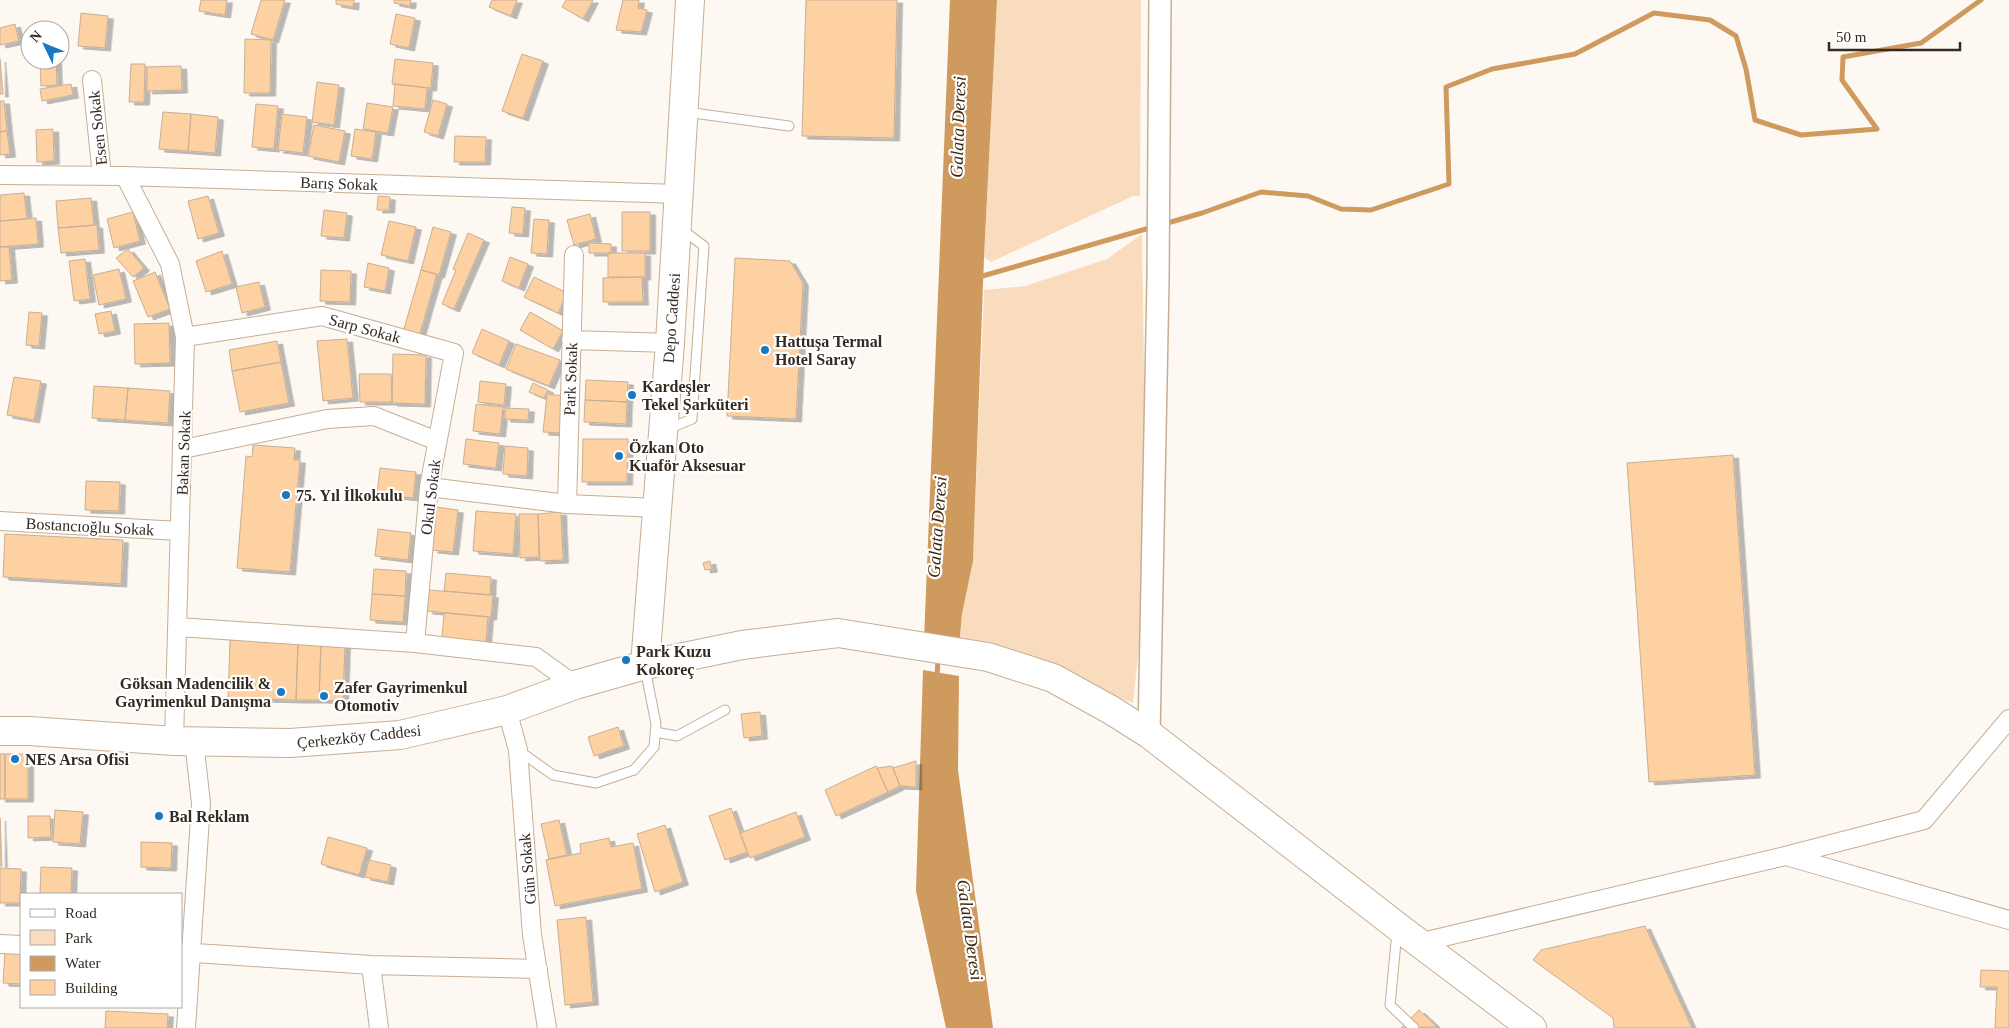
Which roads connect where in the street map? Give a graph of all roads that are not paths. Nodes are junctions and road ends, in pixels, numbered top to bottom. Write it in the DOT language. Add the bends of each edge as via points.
graph roads {
  1 [pos="690,0"];
  2 [pos="1160,0"];
  3 [pos="92,80"];
  4 [pos="684,111"];
  5 [pos="789,126"];
  6 [pos="0,175"];
  7 [pos="102,176"];
  8 [pos="126,176"];
  9 [pos="679,194"];
  10 [pos="677,226"];
  11 [pos="574,254"];
  12 [pos="185,337"];
  13 [pos="571,340"];
  14 [pos="670,343"];
  15 [pos="454,353"];
  16 [pos="664,431"];
  17 [pos="437,441"];
  18 [pos="183,449"];
  19 [pos="428,487"];
  20 [pos="566,504"];
  21 [pos="658,508"];
  22 [pos="0,521"];
  23 [pos="180,531"];
  24 [pos="178,626"];
  25 [pos="415,643"];
  26 [pos="645,665"];
  27 [pos="575,685"];
  28 [pos="507,710"];
  29 [pos="725,710"];
  30 [pos="2009,719"];
  31 [pos="0,731"];
  32 [pos="655,732"];
  33 [pos="1149,734"];
  34 [pos="184,741"];
  35 [pos="518,750"];
  36 [pos="1785,856"];
  37 [pos="2009,920"];
  38 [pos="1408,935"];
  39 [pos="0,944"];
  40 [pos="20,945"];
  41 [pos="186,952"];
  42 [pos="371,965"];
  43 [pos="538,969"];
  44 [pos="1525,1027"];
  45 [pos="186,1028"];
  46 [pos="379,1028"];
  47 [pos="547,1028"];
  48 [pos="1414,1028"];
  1 -- 4 [label="main road, Depo Caddesi"];
  2 -- 33 [label="street"];
  3 -- 7 [label="street, Esen Sokak"];
  4 -- 5 [label="lane"];
  4 -- 9 [label="main road, Depo Caddesi"];
  6 -- 7 [label="street, Barış Sokak"];
  7 -- 8 [label="street, Barış Sokak"];
  8 -- 9 [label="street, Barış Sokak"];
  8 -- 12 [label="street, Bakan Sokak" via="170,264"];
  9 -- 10 [label="main road, Depo Caddesi"];
  10 -- 14 [label="main road, Depo Caddesi"];
  10 -- 16 [label="lane" via="704,246 692,419"];
  11 -- 13 [label="street, Park Sokak"];
  12 -- 15 [label="street, Sarp Sokak" via="322,316"];
  12 -- 18 [label="street, Bakan Sokak"];
  13 -- 14 [label="street"];
  13 -- 20 [label="street, Park Sokak"];
  14 -- 16 [label="main road, Depo Caddesi"];
  15 -- 17 [label="street, Okul Sokak"];
  16 -- 21 [label="main road, Depo Caddesi"];
  17 -- 18 [label="street" via="374,416 327,419"];
  17 -- 19 [label="street, Okul Sokak"];
  18 -- 23 [label="street, Bakan Sokak"];
  19 -- 20 [label="street"];
  19 -- 25 [label="street, Okul Sokak"];
  20 -- 21 [label="street"];
  21 -- 26 [label="main road, Depo Caddesi"];
  22 -- 23 [label="street, Bostancıoğlu Sokak"];
  23 -- 24 [label="street, Bakan Sokak"];
  24 -- 25 [label="street"];
  24 -- 34 [label="street, Bakan Sokak"];
  25 -- 27 [label="street" via="536,657"];
  26 -- 27 [label="main road, Çerkezköy Caddesi"];
  26 -- 32 [label="lane"];
  26 -- 33 [label="main road, Çerkezköy Caddesi" via="742,645 838,633 886,639 988,657 1053,678"];
  27 -- 28 [label="main road, Çerkezköy Caddesi"];
  28 -- 34 [label="main road, Çerkezköy Caddesi" via="400,735 290,743"];
  28 -- 35 [label="street, Gün Sokak"];
  29 -- 32 [label="lane" via="677,736"];
  30 -- 36 [label="street" via="1924,820"];
  31 -- 34 [label="main road, Çerkezköy Caddesi"];
  32 -- 35 [label="lane" via="654,747 634,770 596,783 553,775"];
  33 -- 38 [label="main road, Çerkezköy Caddesi"];
  34 -- 41 [label="street, Bakan Sokak" via="201,803"];
  35 -- 43 [label="street, Gün Sokak" via="532,935"];
  36 -- 37 [label="street"];
  36 -- 38 [label="street"];
  38 -- 44 [label="main road, Çerkezköy Caddesi"];
  38 -- 48 [label="lane" via="1390,1006"];
  39 -- 40 [label="street"];
  41 -- 42 [label="street"];
  41 -- 45 [label="street, Bakan Sokak"];
  42 -- 43 [label="street"];
  42 -- 46 [label="street"];
  43 -- 47 [label="street, Gün Sokak"];
}
